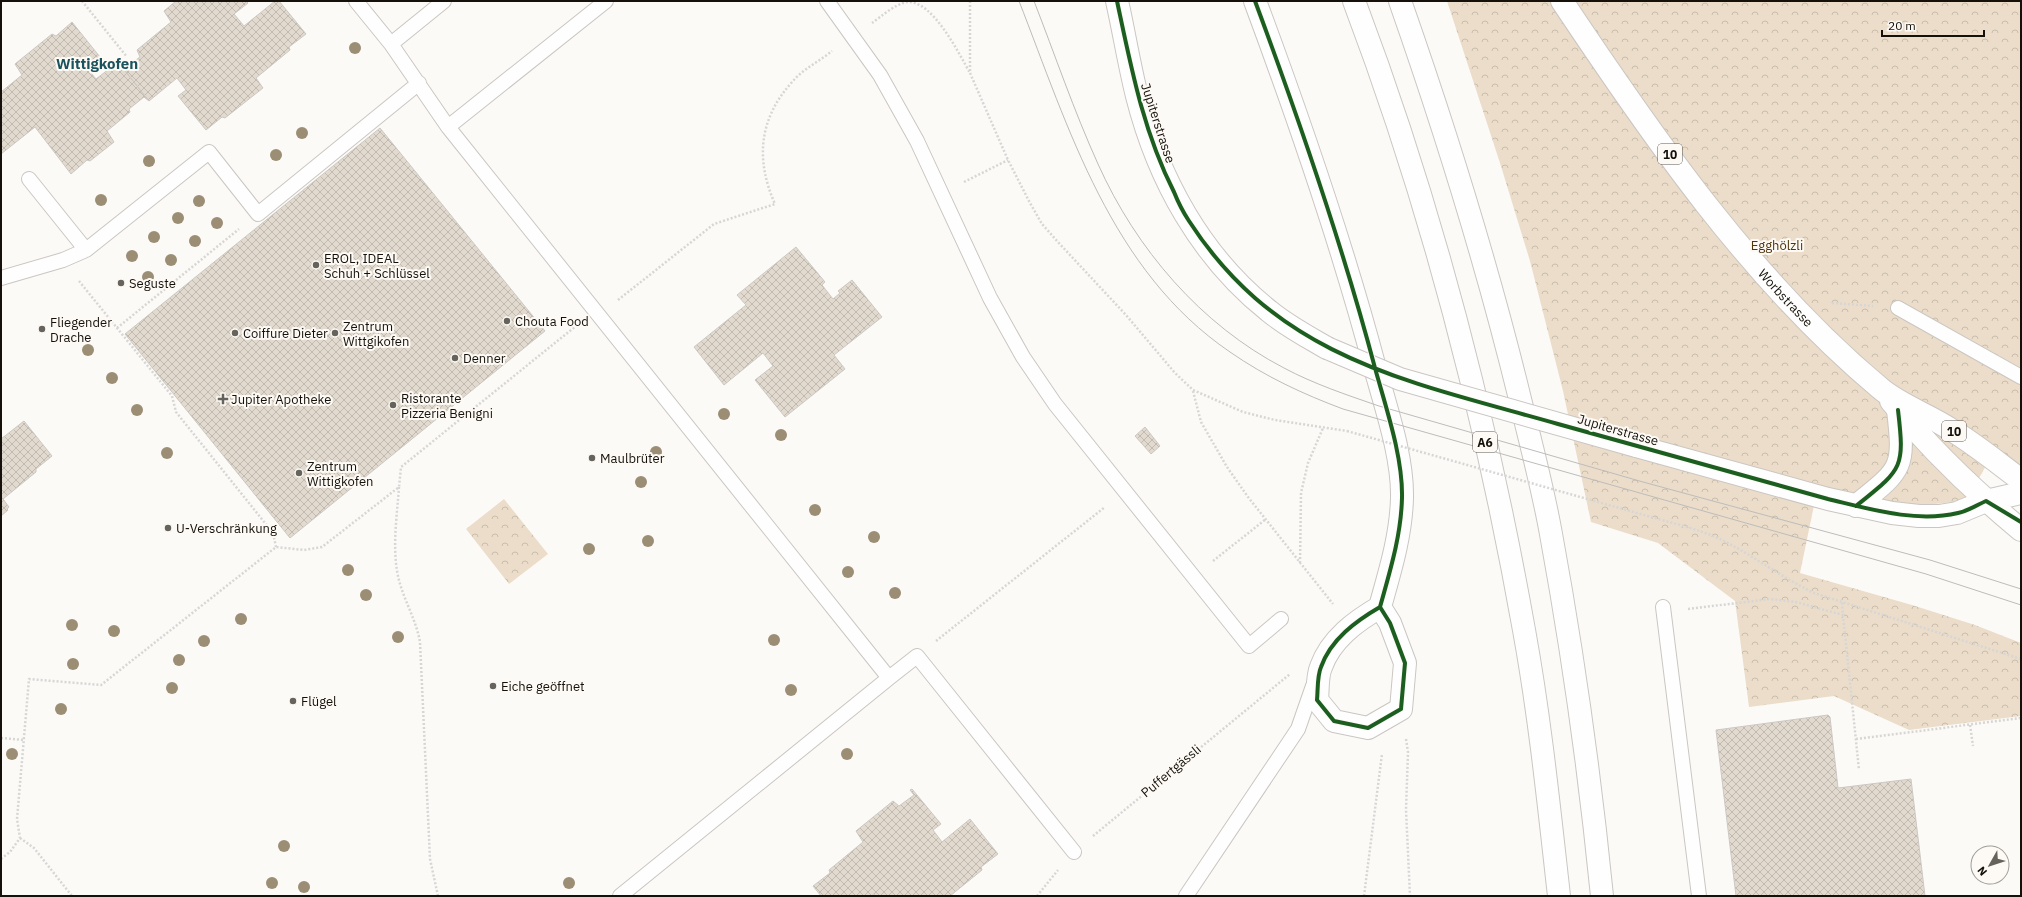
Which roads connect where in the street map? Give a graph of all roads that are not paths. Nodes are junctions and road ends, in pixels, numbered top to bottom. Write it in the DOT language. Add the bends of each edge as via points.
graph roads {
  1 [pos="356,1"];
  2 [pos="444,1"];
  3 [pos="606,1"];
  4 [pos="827,1"];
  5 [pos="1117,1"];
  6 [pos="1255,1"];
  7 [pos="1354,1"];
  8 [pos="1400,1"];
  9 [pos="1562,1"];
  10 [pos="391,44"];
  11 [pos="419,83"];
  12 [pos="448,126"];
  13 [pos="29,179"];
  14 [pos="86,250"];
  15 [pos="1,278"];
  16 [pos="1898,308"];
  17 [pos="2021,377"];
  18 [pos="1881,390"];
  19 [pos="1898,410"];
  20 [pos="2021,480"];
  21 [pos="2021,493"];
  22 [pos="1986,501"];
  23 [pos="1856,506"];
  24 [pos="2021,530"];
  25 [pos="1380,607"];
  26 [pos="1663,607"];
  27 [pos="1281,619"];
  28 [pos="1320,667"];
  29 [pos="889,678"];
  30 [pos="1074,852"];
  31 [pos="620,896"];
  32 [pos="1186,896"];
  33 [pos="1559,896"];
  34 [pos="1602,896"];
  35 [pos="1699,896"];
  1 -- 10 [label="lane"];
  2 -- 10 [label="lane"];
  3 -- 12 [label="lane"];
  4 -- 27 [label="lane" via="880,75 917,141 990,298 1023,357 1056,404 1249,646"];
  5 -- 23 [label="main road, Jupiterstrasse, bridge" via="1137,96 1158,161 1188,220 1216,259 1243,288 1293,328 1328,348 1400,379"];
  6 -- 25 [label="main road" via="1298,115 1359,306 1396,450 1402,497 1398,543"];
  7 -- 33 [label="main road, A6" via="1392,110 1443,273 1488,454 1524,631"];
  8 -- 34 [label="main road" via="1478,238 1533,452 1551,533 1580,712"];
  9 -- 18 [label="main road, Worbstrasse / 10" via="1689,181 1740,246 1788,300"];
  10 -- 11 [label="lane"];
  11 -- 12 [label="lane"];
  11 -- 14 [label="lane" via="258,214 209,152"];
  12 -- 29 [label="lane"];
  13 -- 14 [label="lane"];
  14 -- 15 [label="lane" via="63,260"];
  16 -- 17 [label="lane"];
  18 -- 19 [label="main road, 10"];
  18 -- 20 [label="main road, Worbstrasse / 10" via="1951,429"];
  19 -- 22 [label="main road, 10"];
  19 -- 23 [label="main road" via="1902,440 1898,466 1886,481"];
  21 -- 22 [label="main road, Jupiterstrasse"];
  22 -- 23 [label="main road, Jupiterstrasse" via="1963,512 1939,516 1892,513"];
  22 -- 24 [label="main road, 10"];
  25 -- 28 [label="main road" via="1359,620 1337,639"];
  25 -- 28 [label="main road" via="1390,623 1405,663 1400,709 1368,728 1334,721 1317,700"];
  26 -- 35 [label="lane"];
  28 -- 32 [label="lane" via="1298,729"];
  29 -- 30 [label="lane" via="917,656"];
  29 -- 31 [label="lane"];
}
